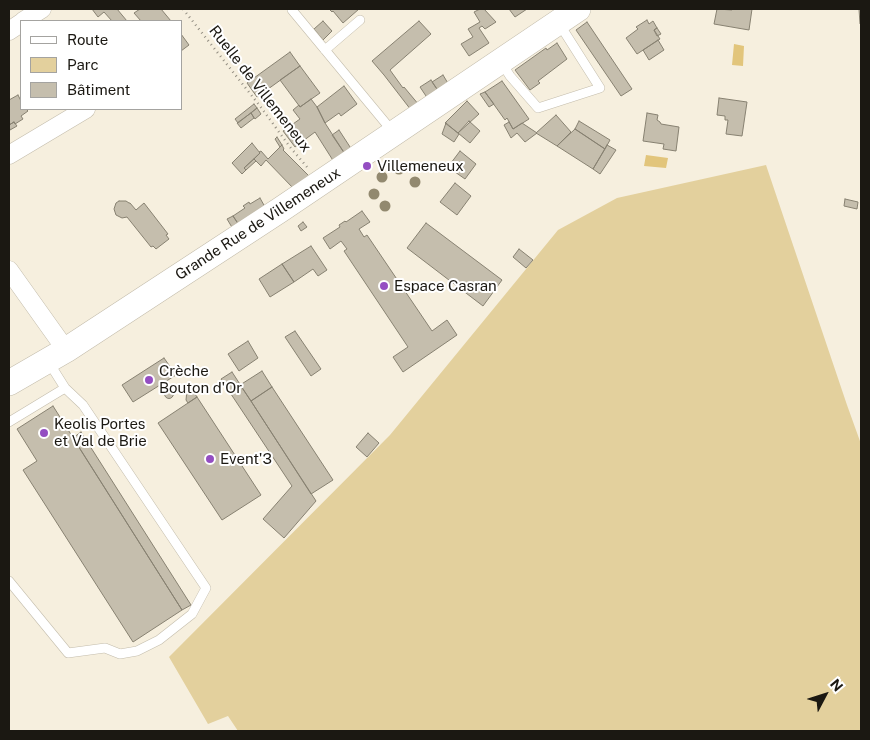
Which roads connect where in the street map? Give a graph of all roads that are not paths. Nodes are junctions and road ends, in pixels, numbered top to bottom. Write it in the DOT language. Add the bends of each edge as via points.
graph roads {
  1 [pos="42,9"];
  2 [pos="292,9"];
  3 [pos="568,15"];
  4 [pos="25,20"];
  5 [pos="360,20"];
  6 [pos="20,23"];
  7 [pos="9,31"];
  8 [pos="324,50"];
  9 [pos="500,62"];
  10 [pos="84,110"];
  11 [pos="394,134"];
  12 [pos="9,155"];
  13 [pos="9,270"];
  14 [pos="57,355"];
  15 [pos="9,383"];
  16 [pos="65,388"];
  17 [pos="9,422"];
  18 [pos="9,581"];
  1 -- 4 [label="street"];
  2 -- 8 [label="lane"];
  3 -- 9 [label="main road, Grande Rue de Villemeneux"];
  3 -- 9 [label="lane" via="600,88 538,108"];
  5 -- 8 [label="lane"];
  6 -- 7 [label="street"];
  8 -- 11 [label="lane"];
  9 -- 11 [label="main road, Grande Rue de Villemeneux"];
  10 -- 12 [label="street"];
  11 -- 14 [label="main road, Grande Rue de Villemeneux"];
  13 -- 14 [label="street"];
  14 -- 15 [label="main road, Grande Rue de Villemeneux"];
  14 -- 16 [label="lane"];
  16 -- 17 [label="lane"];
  16 -- 18 [label="lane" via="83,405 206,588 192,614 158,640 137,651 120,654 105,648 68,653"];
}
